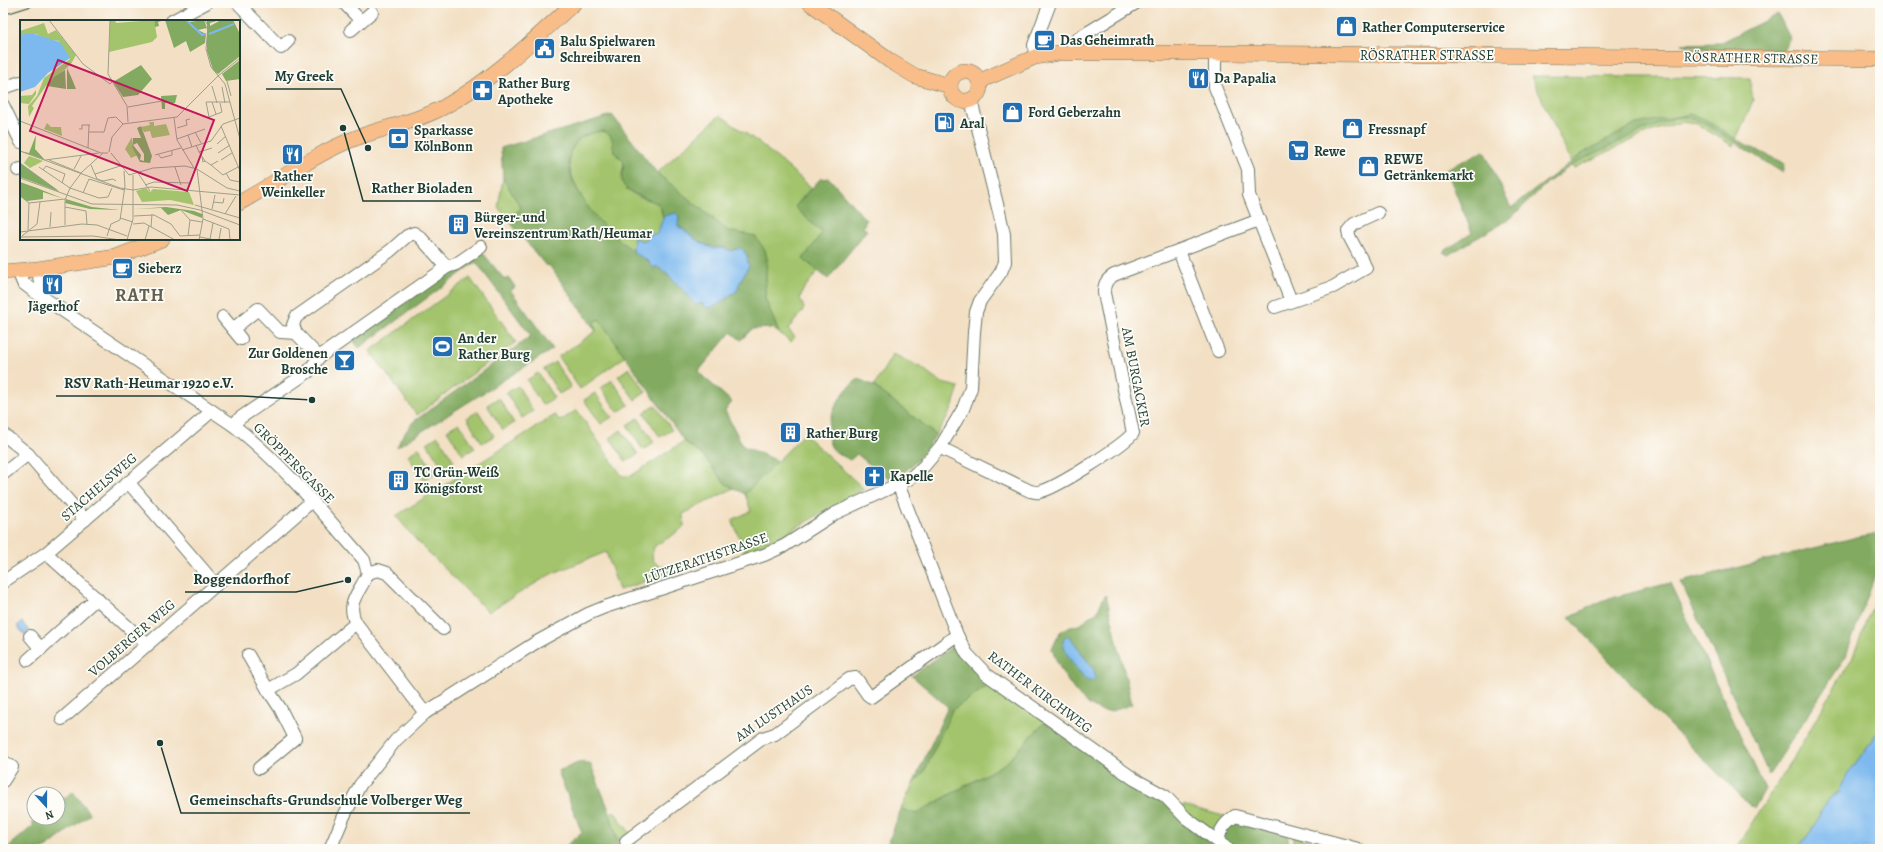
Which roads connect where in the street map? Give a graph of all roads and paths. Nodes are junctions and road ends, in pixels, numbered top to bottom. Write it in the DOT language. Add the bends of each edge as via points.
graph roads {
  1 [pos="206,3"];
  2 [pos="238,3"];
  3 [pos="344,3"];
  4 [pos="574,3"];
  5 [pos="810,3"];
  6 [pos="1050,3"];
  7 [pos="1136,3"];
  8 [pos="372,12"];
  9 [pos="174,20"];
  10 [pos="360,21"];
  11 [pos="351,30"];
  12 [pos="288,41"];
  13 [pos="1072,53"];
  14 [pos="1215,53"];
  15 [pos="1035,57"];
  16 [pos="1880,59"];
  17 [pos="980,81"];
  18 [pos="20,82"];
  19 [pos="950,86"];
  20 [pos="3,88"];
  21 [pos="971,100"];
  22 [pos="3,105"];
  23 [pos="20,140"];
  24 [pos="240,202"];
  25 [pos="1378,213"];
  26 [pos="1259,220"];
  27 [pos="159,240"];
  28 [pos="481,247"];
  29 [pos="1179,251"];
  30 [pos="446,267"];
  31 [pos="38,269"];
  32 [pos="10,271"];
  33 [pos="42,296"];
  34 [pos="1291,301"];
  35 [pos="1275,307"];
  36 [pos="223,317"];
  37 [pos="233,330"];
  38 [pos="296,333"];
  39 [pos="241,339"];
  40 [pos="1218,351"];
  41 [pos="319,358"];
  42 [pos="212,411"];
  43 [pos="233,425"];
  44 [pos="3,434"];
  45 [pos="941,446"];
  46 [pos="28,454"];
  47 [pos="3,474"];
  48 [pos="128,482"];
  49 [pos="898,484"];
  50 [pos="312,501"];
  51 [pos="85,520"];
  52 [pos="46,552"];
  53 [pos="368,573"];
  54 [pos="3,582"];
  55 [pos="216,585"];
  56 [pos="97,598"];
  57 [pos="356,624"];
  58 [pos="443,629"];
  59 [pos="958,635"];
  60 [pos="30,636"];
  61 [pos="148,645"];
  62 [pos="41,648"];
  63 [pos="248,655"];
  64 [pos="28,660"];
  65 [pos="268,690"];
  66 [pos="425,713"];
  67 [pos="62,719"];
  68 [pos="3,761"];
  69 [pos="260,768"];
  70 [pos="3,781"];
  71 [pos="626,841"];
  72 [pos="1218,841"];
  73 [pos="330,849"];
  74 [pos="1228,849"];
  75 [pos="1358,849"];
  1 -- 9 [label="street"];
  2 -- 12 [label="street" via="281,48"];
  3 -- 10 [label="street"];
  4 -- 24 [label="main road" via="530,44 457,99 419,118 356,138 331,149"];
  5 -- 19 [label="main road" via="915,76"];
  6 -- 15 [label="street" via="1035,39"];
  7 -- 13 [label="street" via="1077,38"];
  8 -- 10 [label="street"];
  10 -- 11 [label="street"];
  13 -- 14 [label="main road, RÖSRATHER STRASSE"];
  13 -- 15 [label="main road, RÖSRATHER STRASSE"];
  14 -- 16 [label="main road, RÖSRATHER STRASSE"];
  14 -- 26 [label="street" via="1215,87 1248,169 1249,195"];
  15 -- 17 [label="main road, RÖSRATHER STRASSE"];
  17 -- 19 [label="main road" via="978,76 970,71 961,71 953,77"];
  17 -- 21 [label="main road" via="978,94"];
  18 -- 20 [label="street"];
  19 -- 21 [label="main road" via="957,98"];
  21 -- 45 [label="street, LÜTZERATHSTRASSE" via="1004,234 1005,262 1001,272 980,301 973,337 971,388 963,409"];
  22 -- 23 [label="street"];
  25 -- 34 [label="street" via="1354,224 1348,231 1366,268 1333,286"];
  26 -- 29 [label="street, AM BURGACKER"];
  26 -- 34 [label="street"];
  27 -- 31 [label="main road" via="116,257"];
  28 -- 30 [label="street" via="456,264"];
  29 -- 40 [label="street"];
  29 -- 45 [label="street, AM BURGACKER" via="1114,276 1107,280 1104,286 1133,433 1119,446 1050,488 1038,492 1030,491"];
  30 -- 38 [label="street" via="420,236 414,233 407,236 390,251 296,317 293,325"];
  30 -- 41 [label="street"];
  31 -- 32 [label="main road"];
  31 -- 33 [label="street"];
  32 -- 33 [label="street, GRÖPPERSGASSE"];
  33 -- 42 [label="street, GRÖPPERSGASSE"];
  34 -- 35 [label="street"];
  36 -- 37 [label="street"];
  37 -- 38 [label="street" via="258,309 280,332"];
  37 -- 39 [label="street"];
  38 -- 41 [label="street"];
  41 -- 43 [label="street" via="308,372"];
  42 -- 43 [label="street, GRÖPPERSGASSE"];
  42 -- 48 [label="street, STACHELSWEG"];
  43 -- 50 [label="street, GRÖPPERSGASSE"];
  44 -- 46 [label="street"];
  45 -- 49 [label="street, LÜTZERATHSTRASSE" via="917,473"];
  46 -- 47 [label="street"];
  46 -- 51 [label="street"];
  48 -- 51 [label="street, STACHELSWEG"];
  48 -- 55 [label="street"];
  49 -- 59 [label="street, RATHER KIRCHWEG"];
  49 -- 66 [label="street, LÜTZERATHSTRASSE" via="834,514 784,546 764,555 581,617"];
  50 -- 53 [label="street, GRÖPPERSGASSE" via="364,560"];
  50 -- 55 [label="street, VOLBERGER WEG"];
  51 -- 52 [label="street, STACHELSWEG"];
  52 -- 54 [label="street, STACHELSWEG"];
  52 -- 56 [label="street"];
  53 -- 57 [label="street" via="364,585 351,604 351,614"];
  53 -- 58 [label="street" via="378,570 387,573"];
  55 -- 61 [label="street, VOLBERGER WEG"];
  56 -- 61 [label="street"];
  56 -- 62 [label="street"];
  57 -- 65 [label="street" via="296,674"];
  57 -- 66 [label="street"];
  59 -- 71 [label="street, AM LUSTHAUS" via="872,697 856,678 849,679 775,734 763,738"];
  59 -- 72 [label="street, RATHER KIRCHWEG" via="967,654 986,674 1134,779 1165,796 1186,818"];
  60 -- 62 [label="street"];
  61 -- 67 [label="street, VOLBERGER WEG"];
  62 -- 64 [label="street"];
  63 -- 65 [label="street"];
  65 -- 69 [label="street" via="295,738"];
  66 -- 73 [label="street, LÜTZERATHSTRASSE" via="396,740 360,786"];
  68 -- 70 [label="street" via="12,767"];
  72 -- 74 [label="street, RATHER KIRCHWEG"];
  72 -- 75 [label="street" via="1224,824 1235,816"];
}
